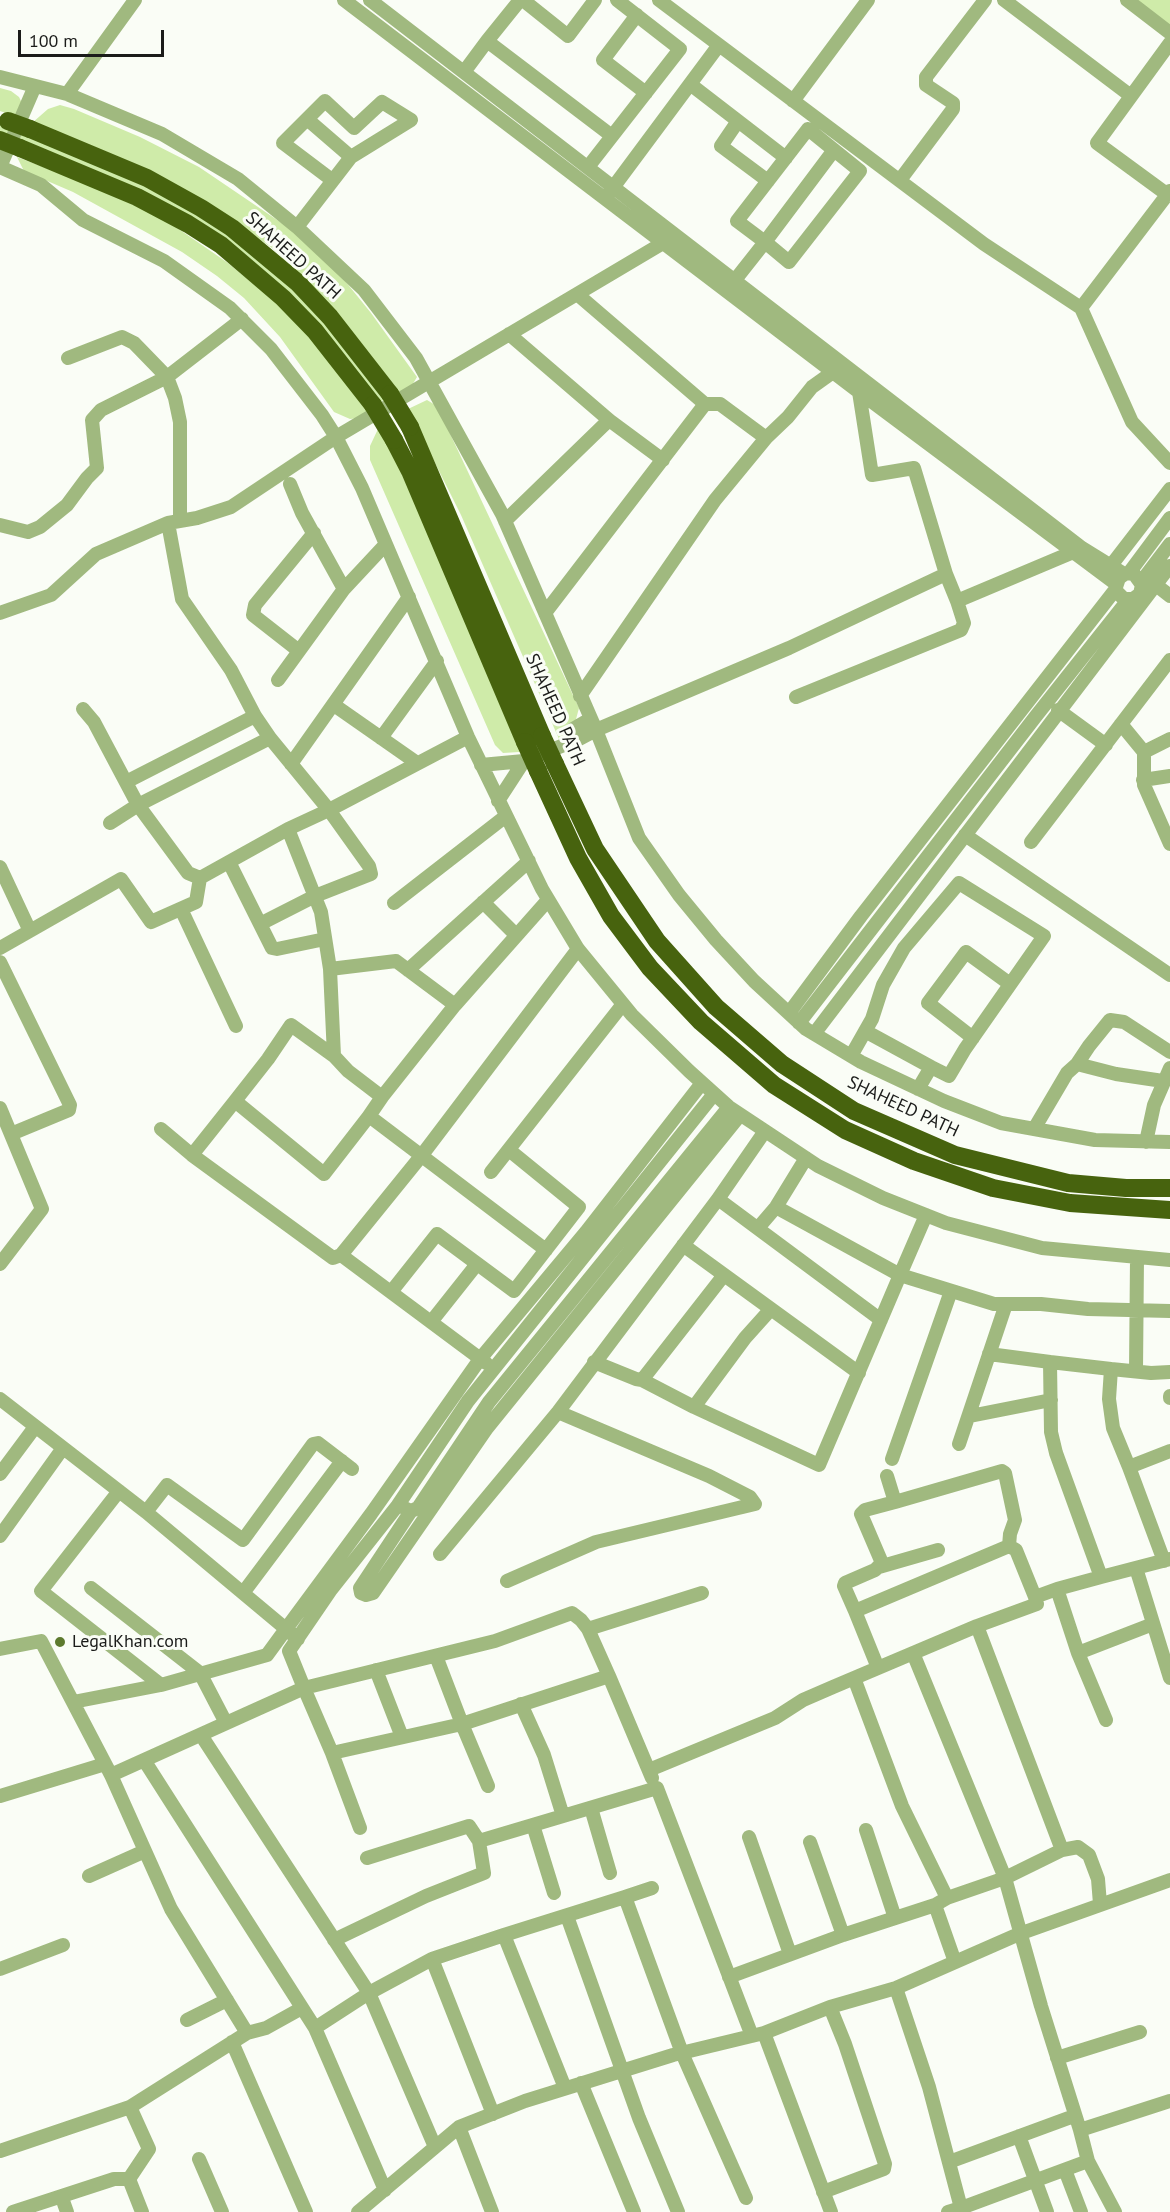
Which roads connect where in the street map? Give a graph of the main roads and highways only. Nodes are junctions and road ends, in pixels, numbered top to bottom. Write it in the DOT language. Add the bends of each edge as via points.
graph roads {
  1 [pos="4,119"];
  2 [pos="0,140"];
  3 [pos="534,739"];
  4 [pos="1170,1188"];
  5 [pos="1170,1210"];
  1 -- 3 [label="highway, SHAHEED PATH, bridge" via="147,178 201,208 232,228 330,317 390,394 410,427"];
  2 -- 3 [label="highway, SHAHEED PATH, bridge" via="137,197 188,224 220,245 307,323 355,380 394,440"];
  3 -- 4 [label="highway, SHAHEED PATH, bridge" via="555,764 596,849 657,941 716,1007 782,1064 854,1111 955,1155 1068,1184"];
  3 -- 5 [label="highway, SHAHEED PATH, bridge" via="531,766 611,916 650,968 701,1022 774,1085 845,1130 914,1161 993,1188 1070,1203"];
}
